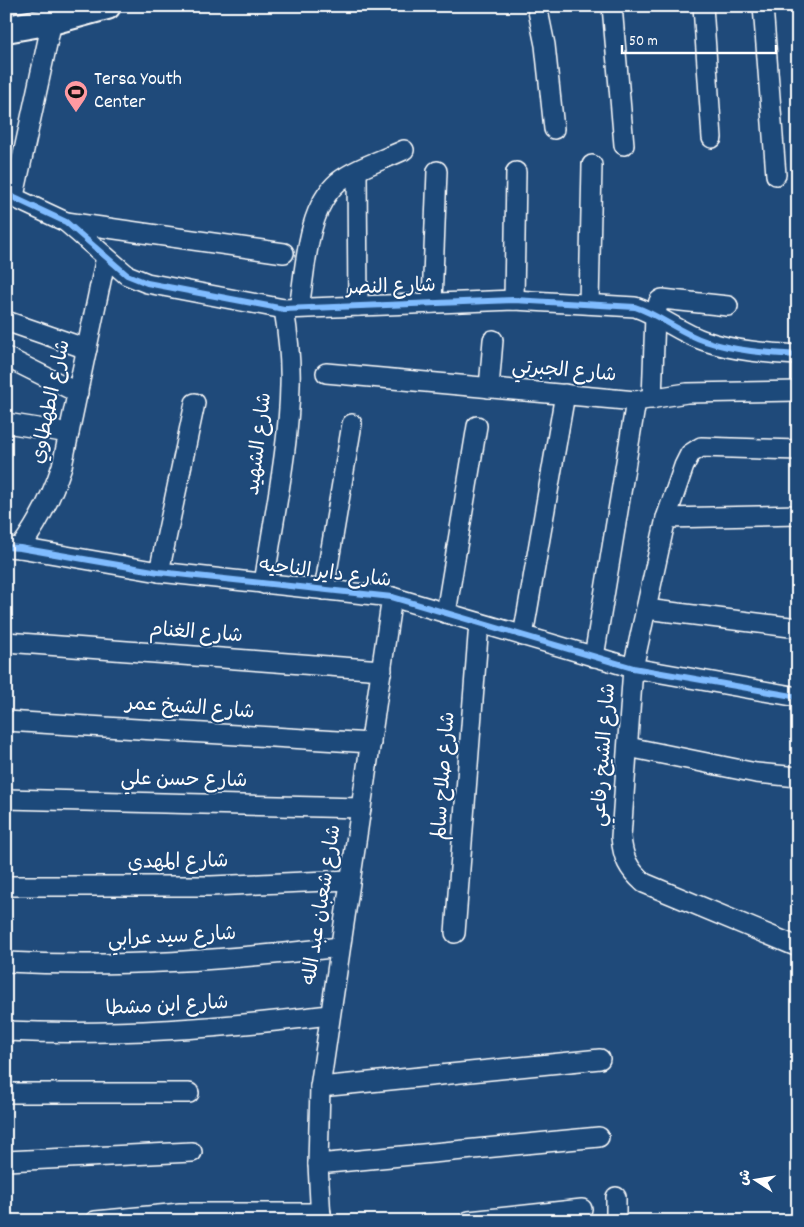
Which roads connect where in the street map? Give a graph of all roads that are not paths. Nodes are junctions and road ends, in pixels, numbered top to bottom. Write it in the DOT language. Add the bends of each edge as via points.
graph roads {
  1 [pos="107,6"];
  2 [pos="537,6"];
  3 [pos="612,6"];
  4 [pos="703,6"];
  5 [pos="763,6"];
  6 [pos="52,21"];
  7 [pos="6,29"];
  8 [pos="554,129"];
  9 [pos="712,138"];
  10 [pos="624,145"];
  11 [pos="404,150"];
  12 [pos="592,165"];
  13 [pos="437,171"];
  14 [pos="357,172"];
  15 [pos="516,172"];
  16 [pos="776,175"];
  17 [pos="10,195"];
  18 [pos="66,222"];
  19 [pos="284,253"];
  20 [pos="106,257"];
  21 [pos="514,300"];
  22 [pos="432,303"];
  23 [pos="589,304"];
  24 [pos="358,306"];
  25 [pos="728,306"];
  26 [pos="292,308"];
  27 [pos="655,316"];
  28 [pos="6,321"];
  29 [pos="493,340"];
  30 [pos="86,349"];
  31 [pos="798,355"];
  32 [pos="6,357"];
  33 [pos="326,373"];
  34 [pos="489,388"];
  35 [pos="798,391"];
  36 [pos="78,392"];
  37 [pos="565,394"];
  38 [pos="644,400"];
  39 [pos="195,404"];
  40 [pos="6,423"];
  41 [pos="352,424"];
  42 [pos="477,426"];
  43 [pos="69,433"];
  44 [pos="798,450"];
  45 [pos="798,515"];
  46 [pos="666,518"];
  47 [pos="13,547"];
  48 [pos="159,572"];
  49 [pos="264,584"];
  50 [pos="324,590"];
  51 [pos="392,597"];
  52 [pos="646,609"];
  53 [pos="446,613"];
  54 [pos="479,623"];
  55 [pos="798,628"];
  56 [pos="523,636"];
  57 [pos="6,642"];
  58 [pos="594,657"];
  59 [pos="633,668"];
  60 [pos="382,670"];
  61 [pos="798,697"];
  62 [pos="6,721"];
  63 [pos="371,743"];
  64 [pos="628,747"];
  65 [pos="798,777"];
  66 [pos="6,799"];
  67 [pos="361,808"];
  68 [pos="350,880"];
  69 [pos="6,886"];
  70 [pos="455,933"];
  71 [pos="340,947"];
  72 [pos="798,947"];
  73 [pos="6,962"];
  74 [pos="329,1015"];
  75 [pos="6,1031"];
  76 [pos="600,1059"];
  77 [pos="320,1087"];
  78 [pos="6,1093"];
  79 [pos="189,1093"];
  80 [pos="599,1136"];
  81 [pos="192,1152"];
  82 [pos="6,1161"];
  83 [pos="318,1164"];
  84 [pos="616,1197"];
  85 [pos="582,1209"];
  86 [pos="181,1217"];
  87 [pos="321,1217"];
  88 [pos="94,1221"];
  89 [pos="98,1221"];
  90 [pos="469,1221"];
  91 [pos="616,1221"];
  1 -- 6 [label="main road"];
  2 -- 8 [label="street" via="545,44"];
  3 -- 10 [label="street"];
  4 -- 9 [label="street"];
  5 -- 16 [label="street"];
  6 -- 7 [label="main road"];
  6 -- 17 [label="street"];
  11 -- 14 [label="street, شارع الشهيد"];
  12 -- 23 [label="street"];
  13 -- 22 [label="street"];
  14 -- 24 [label="street"];
  14 -- 26 [label="street, شارع الشهيد" via="339,181 316,212"];
  15 -- 21 [label="street"];
  17 -- 18 [label="street, شارع النصر"];
  18 -- 19 [label="street"];
  18 -- 20 [label="street, شارع النصر"];
  20 -- 26 [label="street, شارع النصر" via="127,275 147,283"];
  20 -- 30 [label="street, شارع الطهطاوي"];
  21 -- 22 [label="street, شارع النصر"];
  21 -- 23 [label="street, شارع النصر"];
  22 -- 24 [label="street, شارع النصر"];
  23 -- 27 [label="street, شارع النصر" via="635,307"];
  24 -- 26 [label="street, شارع النصر"];
  25 -- 27 [label="street" via="662,300 657,304"];
  26 -- 49 [label="street, شارع الشهيد" via="287,425"];
  27 -- 31 [label="street, شارع النصر" via="704,341 731,348"];
  27 -- 38 [label="street"];
  28 -- 30 [label="street"];
  29 -- 34 [label="street"];
  30 -- 36 [label="street, شارع الطهطاوي"];
  32 -- 36 [label="street"];
  33 -- 34 [label="street, شارع الجبرتي"];
  34 -- 37 [label="street, شارع الجبرتي"];
  35 -- 38 [label="street, شارع الجبرتي" via="687,393"];
  36 -- 43 [label="street, شارع الطهطاوي"];
  37 -- 38 [label="street, شارع الجبرتي"];
  37 -- 56 [label="street"];
  38 -- 58 [label="street"];
  39 -- 48 [label="street"];
  40 -- 43 [label="street"];
  41 -- 50 [label="street"];
  42 -- 53 [label="street"];
  43 -- 47 [label="street, شارع الطهطاوي" via="52,497 36,526"];
  44 -- 46 [label="street, شارع الشيخ رفاعي" via="701,447 690,454 684,466"];
  45 -- 46 [label="street"];
  46 -- 52 [label="street, شارع الشيخ رفاعي"];
  47 -- 48 [label="street, شارع داير الناحيه"];
  48 -- 49 [label="street, شارع داير الناحيه"];
  49 -- 50 [label="street, شارع داير الناحيه"];
  50 -- 51 [label="street, شارع داير الناحيه"];
  51 -- 53 [label="street, شارع داير الناحيه"];
  51 -- 60 [label="street, شارع شعبان عبد الله"];
  52 -- 55 [label="street"];
  52 -- 59 [label="street, شارع الشيخ رفاعي"];
  53 -- 54 [label="street, شارع داير الناحيه"];
  54 -- 56 [label="street, شارع داير الناحيه"];
  54 -- 70 [label="street, شارع صلاح سالم"];
  56 -- 58 [label="street, شارع داير الناحيه"];
  57 -- 60 [label="street, شارع الغنام"];
  58 -- 59 [label="street, شارع داير الناحيه"];
  59 -- 61 [label="street, شارع داير الناحيه"];
  59 -- 64 [label="street, شارع الشيخ رفاعي"];
  60 -- 63 [label="street, شارع شعبان عبد الله"];
  62 -- 63 [label="street, شارع الشيخ عمر"];
  63 -- 67 [label="street, شارع شعبان عبد الله"];
  64 -- 65 [label="street" via="756,773"];
  64 -- 72 [label="street, شارع الشيخ رفاعي" via="621,837 622,855 630,871 644,883"];
  66 -- 67 [label="street, شارع حسن علي"];
  67 -- 68 [label="street, شارع شعبان عبد الله"];
  68 -- 69 [label="street, شارع المهدي" via="211,886"];
  68 -- 71 [label="street, شارع شعبان عبد الله"];
  71 -- 73 [label="street, شارع سيد عرابي" via="238,959 144,964"];
  71 -- 74 [label="street, شارع شعبان عبد الله"];
  74 -- 75 [label="street, شارع ابن مشطا" via="232,1027 142,1032"];
  74 -- 77 [label="street, شارع شعبان عبد الله"];
  76 -- 77 [label="street"];
  77 -- 83 [label="street, شارع شعبان عبد الله"];
  78 -- 79 [label="street"];
  80 -- 83 [label="street"];
  81 -- 82 [label="street"];
  83 -- 87 [label="street, شارع شعبان عبد الله"];
  84 -- 91 [label="street"];
  85 -- 90 [label="street"];
  86 -- 87 [label="street"];
  86 -- 89 [label="street"];
  88 -- 89 [label="street"];
}
